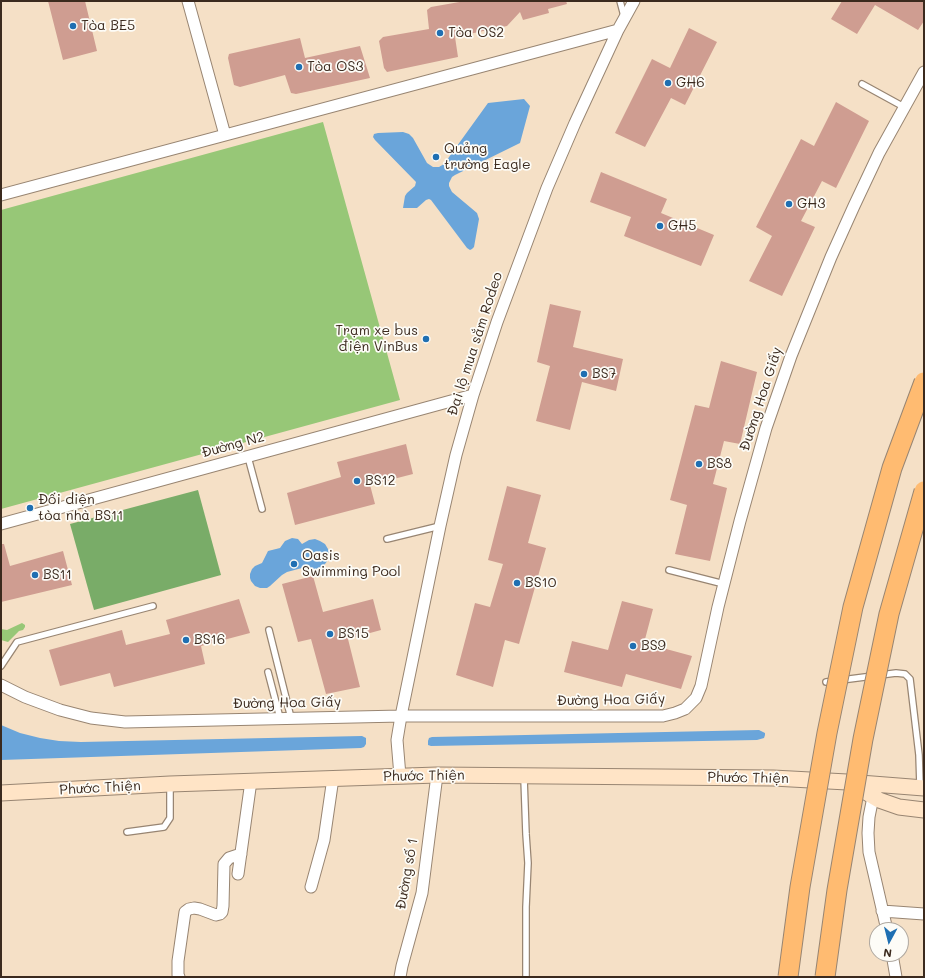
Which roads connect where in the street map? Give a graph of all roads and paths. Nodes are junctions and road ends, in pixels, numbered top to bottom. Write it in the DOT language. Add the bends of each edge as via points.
graph roads {
  1 [pos="188,1"];
  2 [pos="620,1"];
  3 [pos="634,1"];
  4 [pos="625,18"];
  5 [pos="618,30"];
  6 [pos="924,72"];
  7 [pos="862,84"];
  8 [pos="904,107"];
  9 [pos="225,136"];
  10 [pos="1,195"];
  11 [pos="924,382"];
  12 [pos="473,395"];
  13 [pos="248,456"];
  14 [pos="924,491"];
  15 [pos="262,509"];
  16 [pos="1,524"];
  17 [pos="440,526"];
  18 [pos="387,539"];
  19 [pos="669,570"];
  20 [pos="724,584"];
  21 [pos="153,606"];
  22 [pos="269,630"];
  23 [pos="1,666"];
  24 [pos="268,672"];
  25 [pos="826,682"];
  26 [pos="1,685"];
  27 [pos="401,716"];
  28 [pos="286,718"];
  29 [pos="437,775"];
  30 [pos="400,776"];
  31 [pos="524,776"];
  32 [pos="333,778"];
  33 [pos="251,781"];
  34 [pos="847,782"];
  35 [pos="170,784"];
  36 [pos="922,788"];
  37 [pos="1,793"];
  38 [pos="873,796"];
  39 [pos="924,810"];
  40 [pos="127,832"];
  41 [pos="241,854"];
  42 [pos="238,874"];
  43 [pos="311,887"];
  44 [pos="882,911"];
  45 [pos="924,914"];
  46 [pos="884,922"];
  47 [pos="893,962"];
  48 [pos="179,977"];
  49 [pos="400,977"];
  50 [pos="526,977"];
  51 [pos="788,977"];
  52 [pos="825,977"];
  53 [pos="896,977"];
  1 -- 9 [label="street"];
  2 -- 4 [label="lane"];
  3 -- 4 [label="street, Đại lộ mua sắm Rodeo"];
  4 -- 5 [label="street, Đại lộ mua sắm Rodeo"];
  5 -- 9 [label="street"];
  5 -- 12 [label="street, Đại lộ mua sắm Rodeo" via="547,188"];
  6 -- 8 [label="street, Đường Hoa Giấy"];
  7 -- 8 [label="lane"];
  8 -- 20 [label="street, Đường Hoa Giấy" via="839,238 791,356 758,456"];
  9 -- 10 [label="street"];
  11 -- 51 [label="highway, bridge" via="892,468 853,607 825,740 800,887"];
  12 -- 13 [label="street, Đường N2"];
  12 -- 17 [label="street, Đại lộ mua sắm Rodeo"];
  13 -- 15 [label="lane"];
  13 -- 16 [label="street, Đường N2"];
  14 -- 52 [label="highway, bridge" via="889,614 863,739"];
  17 -- 18 [label="lane"];
  17 -- 27 [label="street, Đại lộ mua sắm Rodeo"];
  19 -- 20 [label="lane"];
  20 -- 27 [label="street, Đường Hoa Giấy" via="699,692 693,702 681,711 663,716"];
  21 -- 23 [label="lane" via="17,642"];
  22 -- 28 [label="lane"];
  24 -- 28 [label="lane"];
  25 -- 36 [label="lane" via="905,674 910,680"];
  26 -- 28 [label="street, Đường Hoa Giấy" via="60,710 91,718 125,722"];
  27 -- 28 [label="street, Đường Hoa Giấy"];
  27 -- 30 [label="street, Đại lộ mua sắm Rodeo" via="397,740"];
  29 -- 30 [label="street, Phước Thiện"];
  29 -- 31 [label="street, Phước Thiện"];
  29 -- 49 [label="street, Đường số 1" via="422,893"];
  30 -- 32 [label="street, Phước Thiện"];
  31 -- 34 [label="street, Phước Thiện" via="773,778"];
  31 -- 50 [label="lane" via="528,863"];
  32 -- 33 [label="street, Phước Thiện"];
  32 -- 43 [label="street" via="324,840"];
  33 -- 35 [label="street, Phước Thiện"];
  33 -- 41 [label="street"];
  34 -- 36 [label="street, Phước Thiện"];
  34 -- 38 [label="street, Phước Thiện"];
  35 -- 37 [label="street, Phước Thiện"];
  35 -- 40 [label="lane" via="170,818 164,827"];
  38 -- 39 [label="street, Phước Thiện" via="899,807"];
  38 -- 44 [label="street" via="868,833 869,852"];
  41 -- 42 [label="street"];
  41 -- 48 [label="street" via="229,858 224,864 222,912 216,915 194,908 185,912 178,961"];
  44 -- 45 [label="street"];
  44 -- 46 [label="street"];
  47 -- 53 [label="street"];
}
